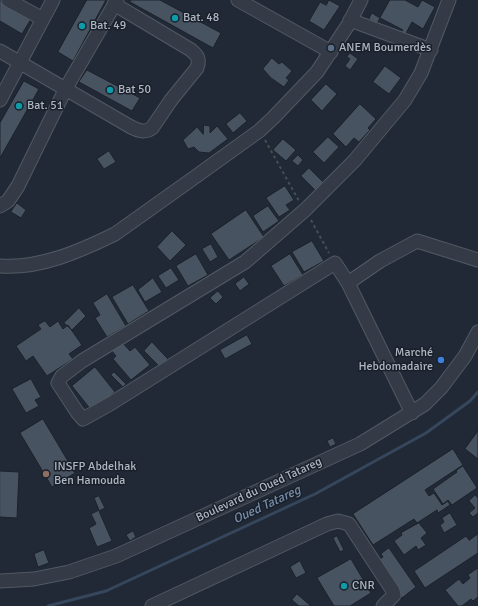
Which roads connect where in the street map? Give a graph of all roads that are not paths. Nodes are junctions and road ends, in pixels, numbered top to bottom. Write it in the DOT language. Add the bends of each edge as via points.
graph roads {
  1 [pos="8,0"];
  2 [pos="53,0"];
  3 [pos="238,0"];
  4 [pos="361,0"];
  5 [pos="449,0"];
  6 [pos="115,2"];
  7 [pos="42,19"];
  8 [pos="350,20"];
  9 [pos="431,50"];
  10 [pos="0,51"];
  11 [pos="332,52"];
  12 [pos="20,62"];
  13 [pos="66,88"];
  14 [pos="0,100"];
  15 [pos="0,206"];
  16 [pos="478,260"];
  17 [pos="0,266"];
  18 [pos="348,283"];
  19 [pos="478,332"];
  20 [pos="412,413"];
  21 [pos="0,581"];
  22 [pos="152,606"];
  23 [pos="383,606"];
  1 -- 7 [label="street"];
  2 -- 7 [label="street"];
  3 -- 11 [label="street"];
  4 -- 8 [label="street"];
  5 -- 9 [label="street"];
  6 -- 13 [label="street"];
  6 -- 13 [label="street" via="191,50 198,56 197,68 148,131 141,132 131,127"];
  7 -- 12 [label="street"];
  8 -- 9 [label="street"];
  8 -- 11 [label="street"];
  9 -- 18 [label="street" via="405,100 355,160 304,210 245,262 82,361 59,380 60,388 83,419 334,263"];
  10 -- 12 [label="street"];
  11 -- 17 [label="street" via="302,90 259,131 115,234 92,246 52,259 32,264"];
  12 -- 13 [label="street"];
  12 -- 14 [label="street"];
  13 -- 15 [label="street" via="18,186 8,201"];
  16 -- 18 [label="street" via="417,241 380,261"];
  18 -- 20 [label="street"];
  19 -- 20 [label="street, Boulevard du Oued Tatareg" via="465,356 441,388"];
  20 -- 21 [label="street, Boulevard du Oued Tatareg" via="360,444 116,556 69,572"];
  22 -- 23 [label="street" via="320,527 338,521 349,524 393,591 394,595"];
}
